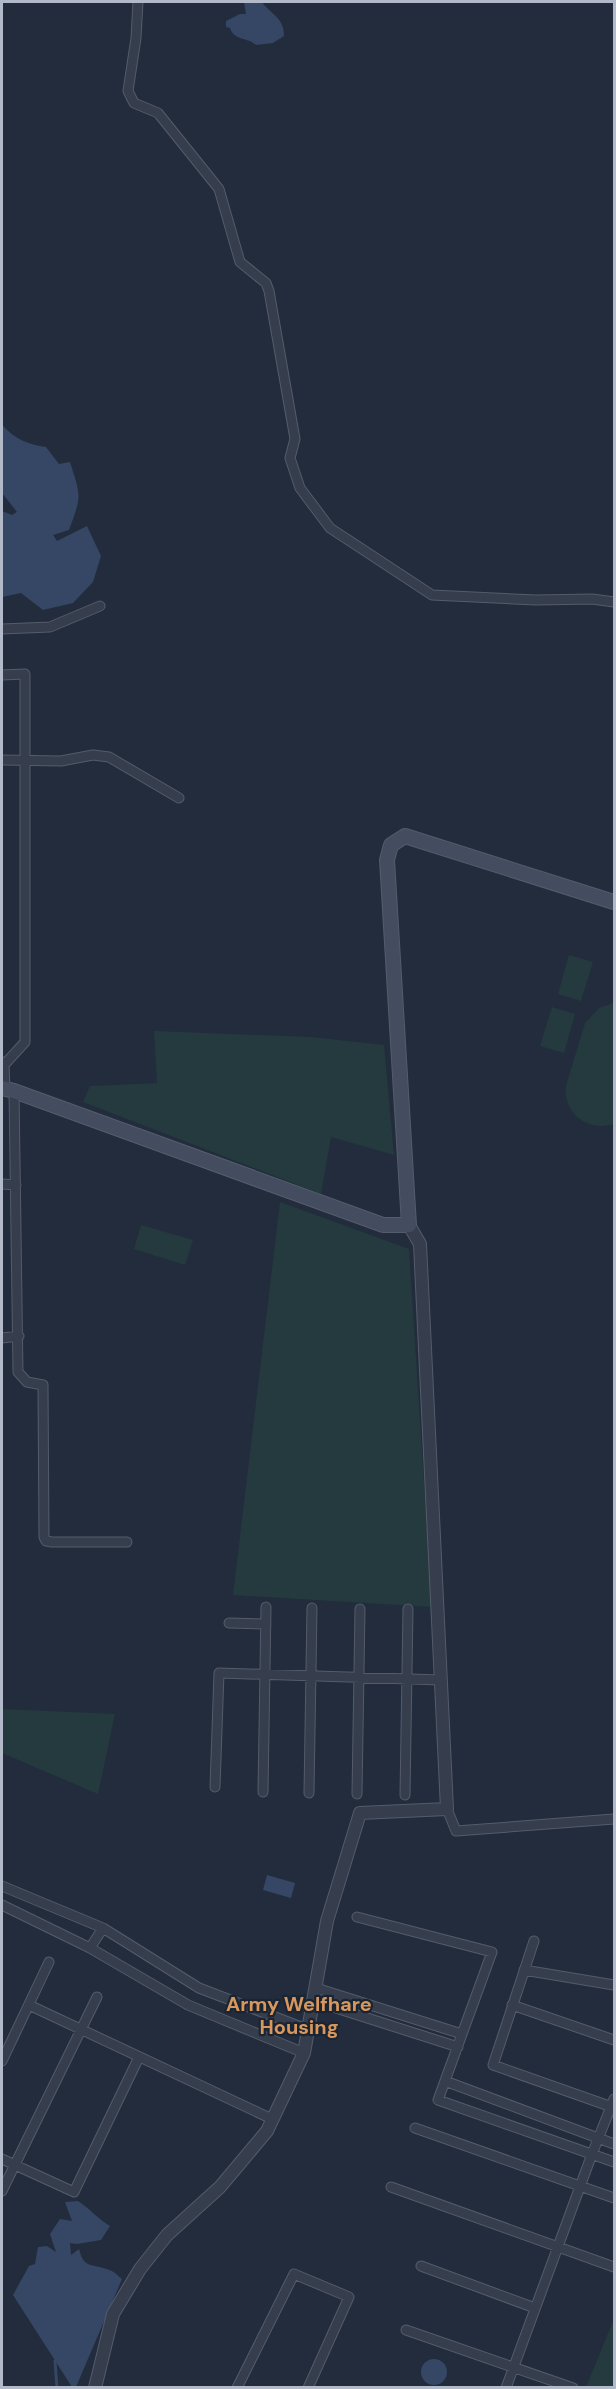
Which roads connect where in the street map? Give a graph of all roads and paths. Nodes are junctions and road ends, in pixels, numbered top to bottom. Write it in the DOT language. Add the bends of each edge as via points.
graph roads {
  1 [pos="138,2"];
  2 [pos="615,602"];
  3 [pos="99,606"];
  4 [pos="2,629"];
  5 [pos="2,675"];
  6 [pos="2,760"];
  7 [pos="26,760"];
  8 [pos="179,798"];
  9 [pos="615,902"];
  10 [pos="3,1063"];
  11 [pos="7,1089"];
  12 [pos="2,1184"];
  13 [pos="16,1185"];
  14 [pos="409,1224"];
  15 [pos="19,1336"];
  16 [pos="2,1338"];
  17 [pos="127,1542"];
  18 [pos="266,1607"];
  19 [pos="312,1608"];
  20 [pos="360,1609"];
  21 [pos="408,1609"];
  22 [pos="229,1623"];
  23 [pos="266,1624"];
  24 [pos="265,1674"];
  25 [pos="311,1676"];
  26 [pos="358,1678"];
  27 [pos="406,1679"];
  28 [pos="441,1680"];
  29 [pos="215,1787"];
  30 [pos="263,1792"];
  31 [pos="309,1793"];
  32 [pos="357,1794"];
  33 [pos="405,1795"];
  34 [pos="447,1809"];
  35 [pos="615,1819"];
  36 [pos="2,1886"];
  37 [pos="2,1905"];
  38 [pos="357,1917"];
  39 [pos="103,1928"];
  40 [pos="534,1941"];
  41 [pos="90,1948"];
  42 [pos="49,1962"];
  43 [pos="524,1970"];
  44 [pos="615,1985"];
  45 [pos="316,1988"];
  46 [pos="97,1997"];
  47 [pos="227,1999"];
  48 [pos="314,2001"];
  49 [pos="28,2005"];
  50 [pos="512,2005"];
  51 [pos="218,2017"];
  52 [pos="81,2030"];
  53 [pos="309,2030"];
  54 [pos="462,2034"];
  55 [pos="615,2040"];
  56 [pos="458,2047"];
  57 [pos="304,2053"];
  58 [pos="139,2057"];
  59 [pos="2,2061"];
  60 [pos="445,2081"];
  61 [pos="613,2103"];
  62 [pos="272,2119"];
  63 [pos="415,2128"];
  64 [pos="599,2138"];
  65 [pos="615,2144"];
  66 [pos="592,2154"];
  67 [pos="2,2159"];
  68 [pos="615,2162"];
  69 [pos="15,2165"];
  70 [pos="580,2186"];
  71 [pos="391,2187"];
  72 [pos="2,2191"];
  73 [pos="615,2198"];
  74 [pos="558,2246"];
  75 [pos="421,2266"];
  76 [pos="615,2266"];
  77 [pos="535,2308"];
  78 [pos="406,2330"];
  79 [pos="514,2367"];
  80 [pos="309,2385"];
  81 [pos="95,2388"];
  82 [pos="237,2388"];
  83 [pos="321,2388"];
  84 [pos="506,2388"];
  85 [pos="573,2388"];
  1 -- 2 [label="street" via="130,98 158,113 219,189 240,262 266,283 295,439 290,458 300,488 330,528 432,595"];
  3 -- 4 [label="street" via="50,627"];
  5 -- 7 [label="street" via="25,674"];
  6 -- 7 [label="street"];
  7 -- 8 [label="street" via="109,757"];
  7 -- 10 [label="street" via="26,1042"];
  9 -- 14 [label="main road" via="405,836 391,845 387,860"];
  10 -- 11 [label="street"];
  11 -- 13 [label="street"];
  11 -- 14 [label="main road" via="384,1224"];
  12 -- 13 [label="street"];
  13 -- 15 [label="street"];
  14 -- 28 [label="street" via="420,1244"];
  15 -- 16 [label="street"];
  15 -- 17 [label="street" via="18,1372 27,1382 43,1385 45,1539"];
  18 -- 23 [label="street"];
  19 -- 25 [label="street"];
  20 -- 26 [label="street"];
  21 -- 27 [label="street"];
  22 -- 23 [label="street"];
  23 -- 24 [label="street"];
  24 -- 25 [label="street"];
  24 -- 29 [label="street" via="219,1673"];
  24 -- 30 [label="street"];
  25 -- 26 [label="street"];
  25 -- 31 [label="street"];
  26 -- 27 [label="street"];
  26 -- 32 [label="street"];
  27 -- 28 [label="street"];
  27 -- 33 [label="street"];
  28 -- 34 [label="street"];
  34 -- 35 [label="street" via="456,1831"];
  34 -- 45 [label="street" via="360,1813 327,1921"];
  36 -- 39 [label="street"];
  37 -- 41 [label="street"];
  38 -- 54 [label="street" via="492,1952"];
  39 -- 41 [label="street"];
  39 -- 47 [label="street" via="199,1988"];
  40 -- 43 [label="street"];
  41 -- 51 [label="street" via="188,2005"];
  42 -- 49 [label="street"];
  43 -- 44 [label="street"];
  43 -- 50 [label="street"];
  45 -- 48 [label="street"];
  45 -- 54 [label="street"];
  46 -- 52 [label="street"];
  47 -- 51 [label="street"];
  47 -- 53 [label="street"];
  48 -- 53 [label="street"];
  48 -- 56 [label="street"];
  49 -- 52 [label="street"];
  49 -- 59 [label="street"];
  50 -- 55 [label="street"];
  50 -- 61 [label="street" via="493,2065"];
  51 -- 57 [label="street"];
  52 -- 58 [label="street"];
  52 -- 69 [label="street"];
  53 -- 57 [label="street"];
  54 -- 56 [label="street"];
  56 -- 60 [label="street"];
  57 -- 62 [label="street"];
  58 -- 62 [label="street"];
  58 -- 69 [label="street" via="74,2192"];
  60 -- 64 [label="street"];
  60 -- 66 [label="street" via="438,2100"];
  61 -- 64 [label="street"];
  62 -- 81 [label="street" via="267,2131 220,2187 166,2235 140,2269 113,2314"];
  63 -- 70 [label="street"];
  64 -- 65 [label="street"];
  64 -- 66 [label="street"];
  66 -- 68 [label="street"];
  66 -- 70 [label="street"];
  67 -- 69 [label="street"];
  69 -- 72 [label="street"];
  70 -- 73 [label="street"];
  70 -- 74 [label="street"];
  71 -- 74 [label="street"];
  74 -- 76 [label="street"];
  74 -- 77 [label="street"];
  75 -- 77 [label="street"];
  77 -- 79 [label="street"];
  78 -- 79 [label="street"];
  79 -- 84 [label="street"];
  79 -- 85 [label="street"];
  80 -- 82 [label="street" via="349,2297 294,2274"];
  80 -- 83 [label="street"];
}
